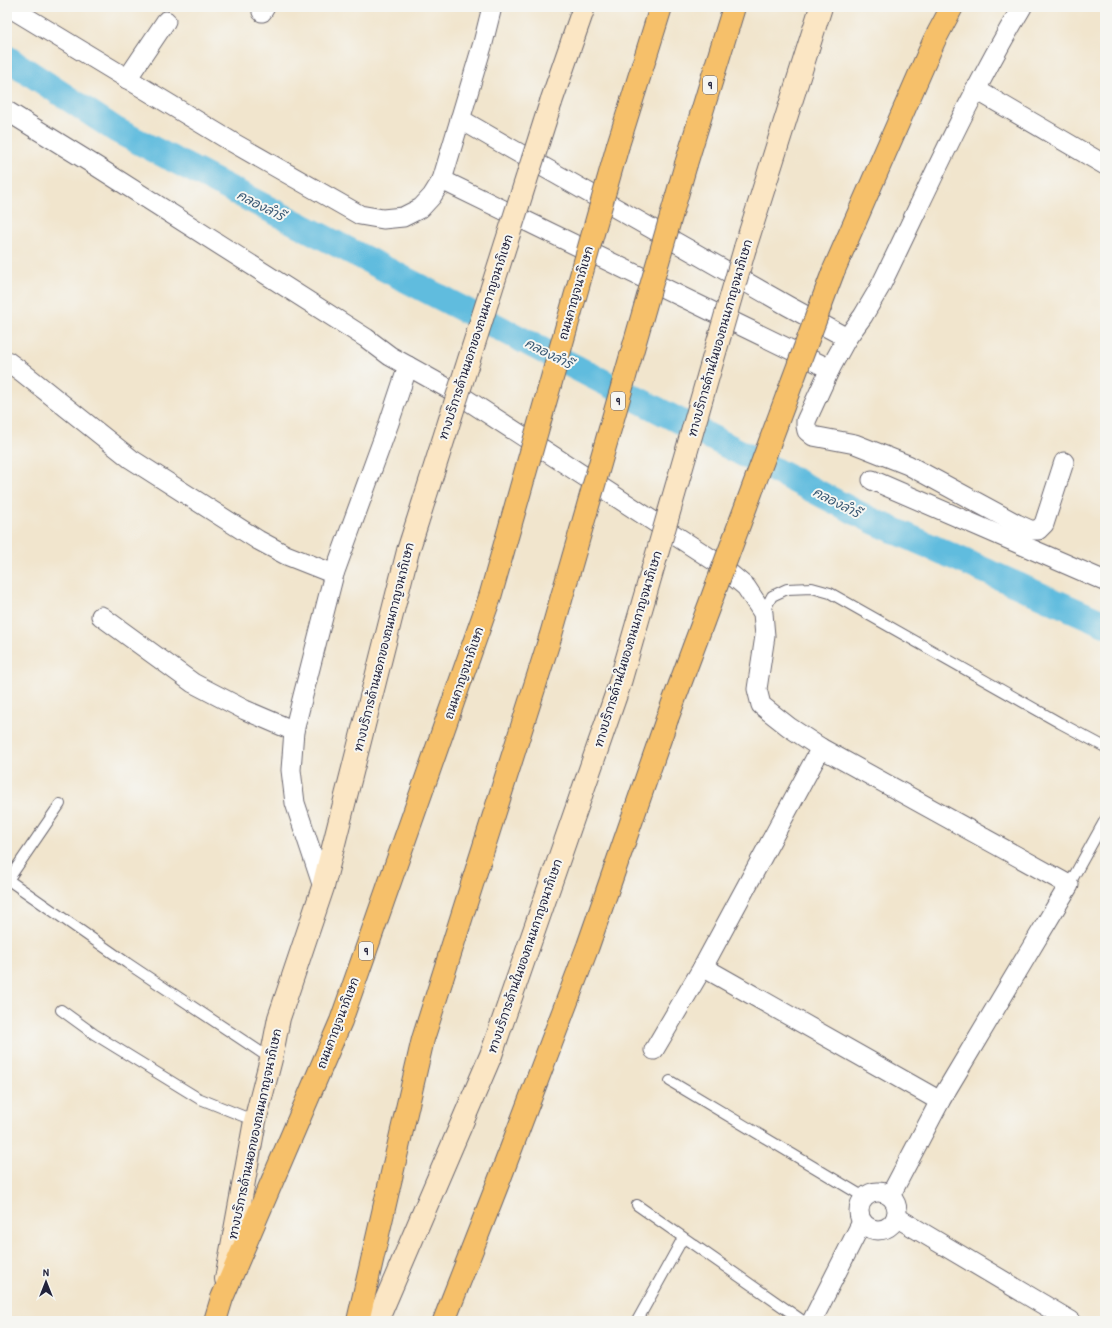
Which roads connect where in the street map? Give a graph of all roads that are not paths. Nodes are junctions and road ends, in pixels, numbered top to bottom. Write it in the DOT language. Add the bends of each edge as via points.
graph roads {
  1 [pos="9,7"];
  2 [pos="492,7"];
  3 [pos="584,7"];
  4 [pos="660,7"];
  5 [pos="734,7"];
  6 [pos="821,7"];
  7 [pos="952,7"];
  8 [pos="960,7"];
  9 [pos="1022,7"];
  10 [pos="30,12"];
  11 [pos="166,21"];
  12 [pos="934,41"];
  13 [pos="127,79"];
  14 [pos="975,89"];
  15 [pos="7,111"];
  16 [pos="460,119"];
  17 [pos="1105,165"];
  18 [pos="442,180"];
  19 [pos="847,338"];
  20 [pos="7,362"];
  21 [pos="408,366"];
  22 [pos="830,369"];
  23 [pos="1064,462"];
  24 [pos="872,480"];
  25 [pos="334,574"];
  26 [pos="1105,581"];
  27 [pos="763,613"];
  28 [pos="101,616"];
  29 [pos="294,731"];
  30 [pos="1105,747"];
  31 [pos="821,748"];
  32 [pos="60,804"];
  33 [pos="1105,820"];
  34 [pos="7,879"];
  35 [pos="1069,885"];
  36 [pos="323,887"];
  37 [pos="703,967"];
  38 [pos="61,1010"];
  39 [pos="654,1050"];
  40 [pos="271,1059"];
  41 [pos="670,1081"];
  42 [pos="940,1101"];
  43 [pos="255,1121"];
  44 [pos="890,1196"];
  45 [pos="864,1197"];
  46 [pos="637,1205"];
  47 [pos="896,1217"];
  48 [pos="862,1222"];
  49 [pos="683,1238"];
  50 [pos="222,1298"];
  51 [pos="215,1321"];
  52 [pos="358,1321"];
  53 [pos="377,1321"];
  54 [pos="444,1321"];
  55 [pos="637,1321"];
  56 [pos="803,1321"];
  57 [pos="812,1321"];
  58 [pos="1071,1321"];
  1 -- 10 [label="street"];
  2 -- 16 [label="street"];
  3 -- 36 [label="main road, ทางบริการด้านนอกของถนนกาญจนาภิเษก, bridge" via="551,102 408,551"];
  4 -- 50 [label="main road, ถนนกาญจนาภิเษก / 9, bridge" via="618,145 490,597 341,1021"];
  5 -- 52 [label="main road, 9, bridge" via="686,164 550,638 423,1039"];
  6 -- 53 [label="main road, ทางบริการด้านในของถนนกาญจนาภิเษก, bridge" via="745,248 619,686 491,1055"];
  7 -- 12 [label="main road"];
  8 -- 12 [label="main road"];
  9 -- 14 [label="street"];
  10 -- 13 [label="street"];
  11 -- 13 [label="street"];
  12 -- 54 [label="main road, bridge" via="833,272 667,719 585,953"];
  13 -- 18 [label="street" via="360,215 383,219 403,217 421,208"];
  14 -- 17 [label="street"];
  14 -- 19 [label="street" via="880,286"];
  15 -- 21 [label="street"];
  16 -- 18 [label="street"];
  16 -- 19 [label="street"];
  18 -- 22 [label="street"];
  19 -- 22 [label="street"];
  20 -- 25 [label="street" via="131,459 286,556"];
  21 -- 25 [label="street"];
  21 -- 27 [label="street" via="458,394 716,562 746,587"];
  22 -- 23 [label="street" via="806,421 807,431 813,436 855,444 908,465 1030,530 1038,530 1044,524"];
  24 -- 26 [label="street"];
  25 -- 29 [label="street"];
  27 -- 30 [label="lane" via="772,596 786,589 812,588 830,593"];
  27 -- 31 [label="street" via="765,636 757,689 761,705"];
  28 -- 29 [label="street" via="193,683 245,710"];
  29 -- 36 [label="street" via="291,770 295,803"];
  31 -- 35 [label="street"];
  31 -- 37 [label="street"];
  32 -- 34 [label="lane"];
  33 -- 35 [label="lane"];
  34 -- 40 [label="lane"];
  35 -- 42 [label="street"];
  36 -- 40 [label="main road, ทางบริการด้านนอกของถนนกาญจนาภิเษก" via="279,1018"];
  37 -- 39 [label="street"];
  37 -- 42 [label="street"];
  38 -- 43 [label="lane" via="94,1034 198,1098"];
  40 -- 43 [label="main road, ทางบริการด้านนอกของถนนกาญจนาภิเษก"];
  41 -- 45 [label="lane"];
  42 -- 44 [label="street"];
  43 -- 50 [label="main road, ทางบริการด้านนอกของถนนกาญจนาภิเษก"];
  44 -- 45 [label="street" via="877,1192"];
  44 -- 47 [label="street" via="895,1202"];
  45 -- 48 [label="street" via="859,1209"];
  46 -- 49 [label="lane"];
  47 -- 48 [label="street" via="892,1224 882,1229 871,1229"];
  47 -- 58 [label="street"];
  48 -- 57 [label="street"];
  49 -- 55 [label="lane"];
  49 -- 56 [label="lane"];
  50 -- 51 [label="main road, ถนนกาญจนาภิเษก / 9"];
}
